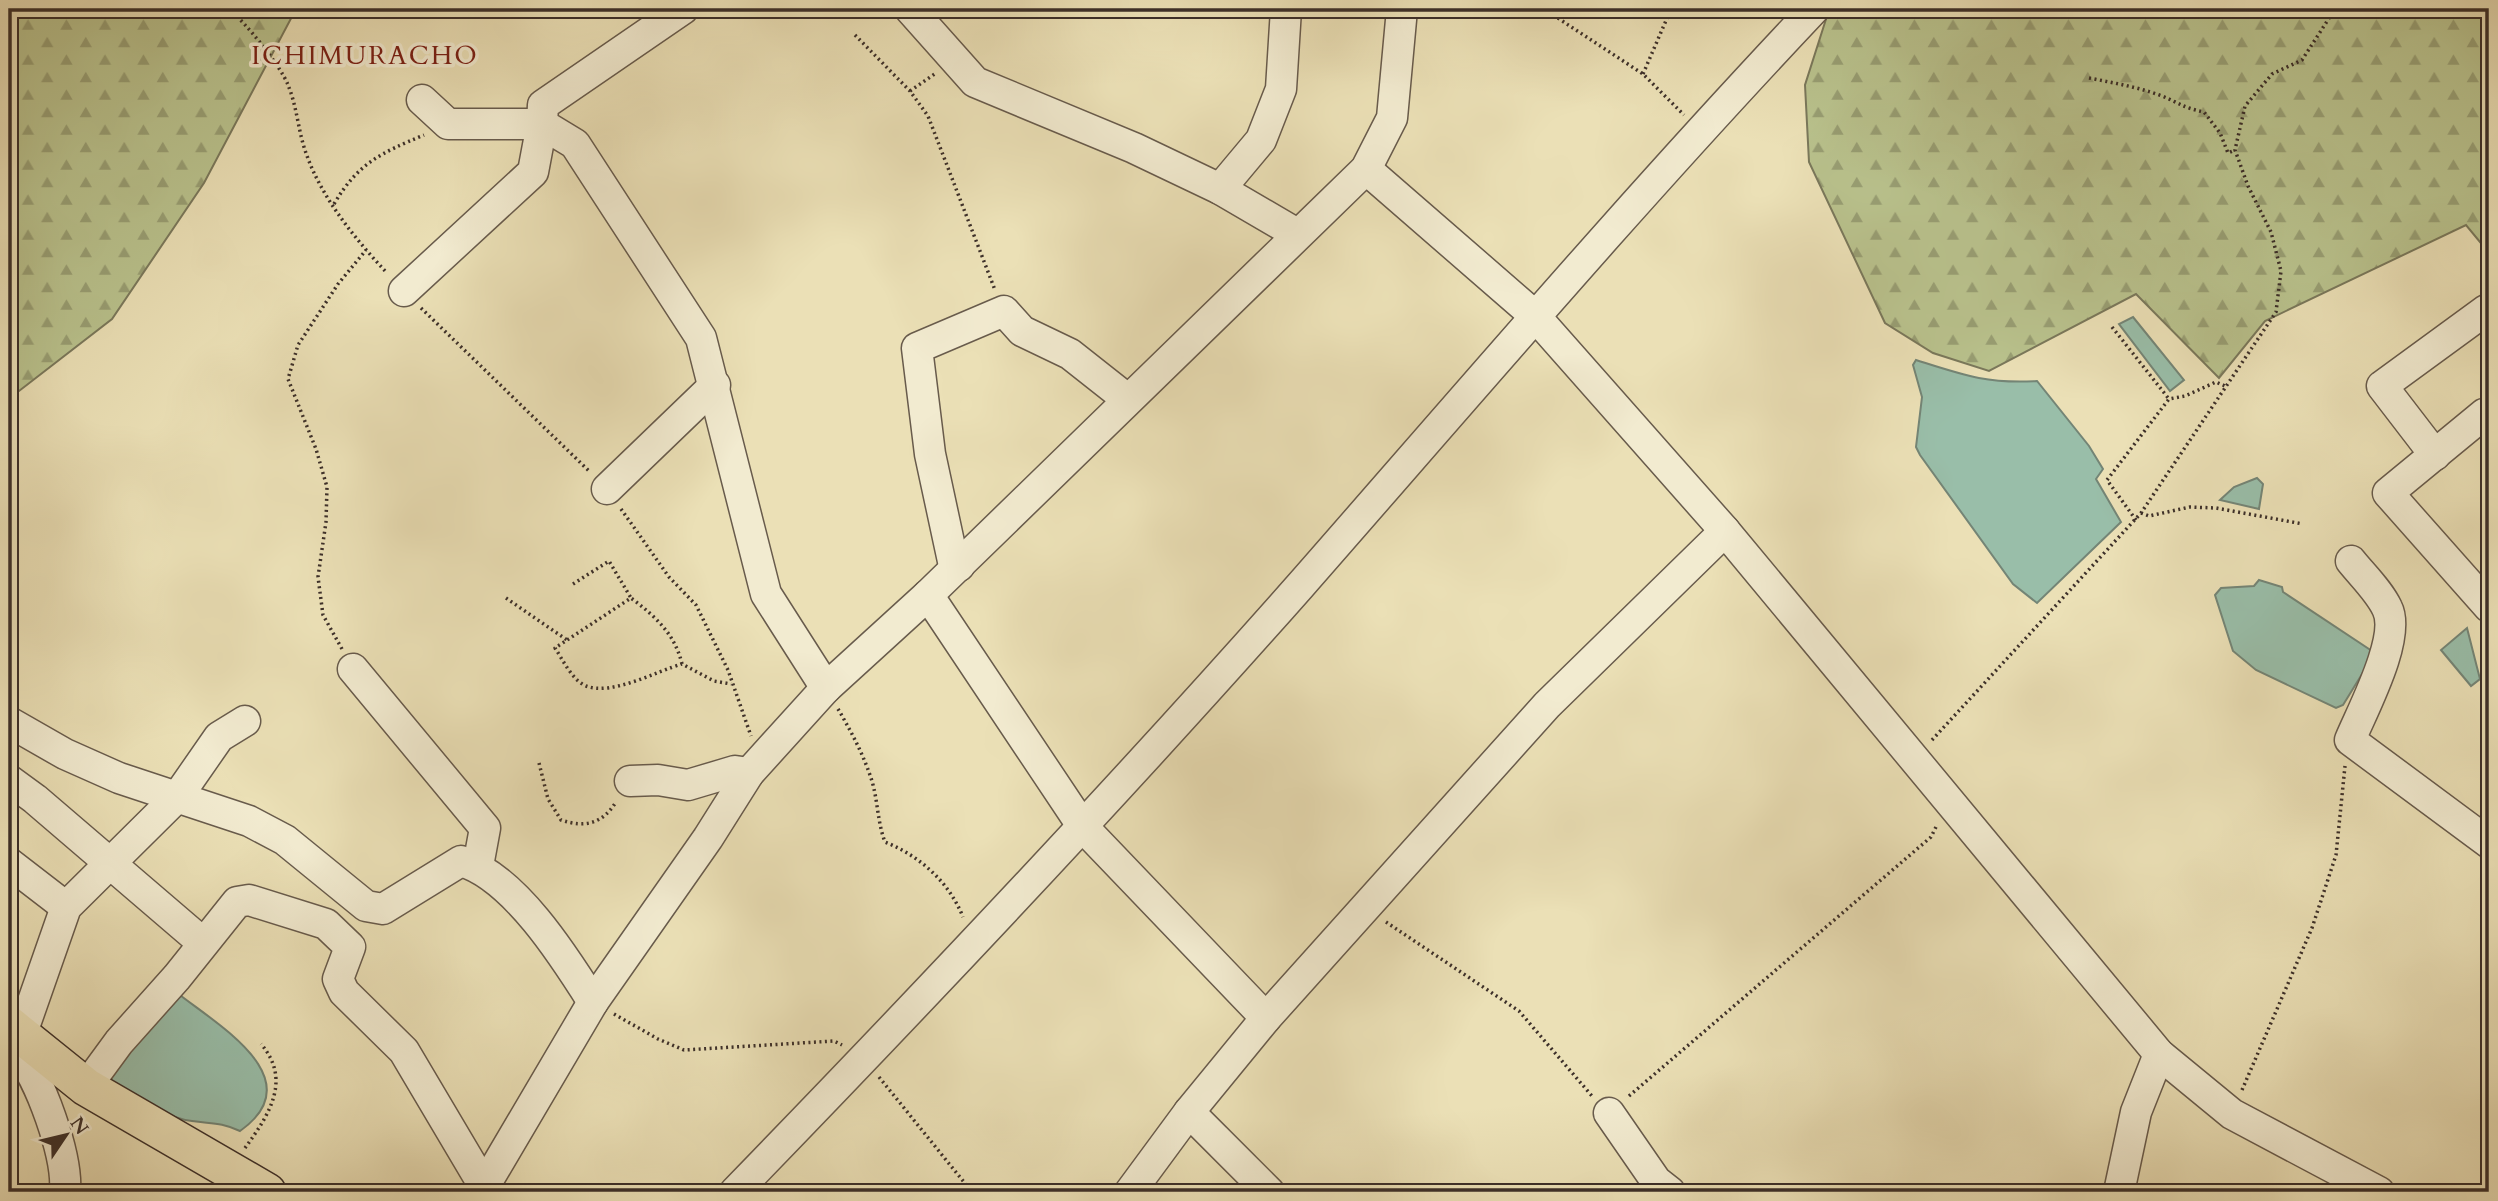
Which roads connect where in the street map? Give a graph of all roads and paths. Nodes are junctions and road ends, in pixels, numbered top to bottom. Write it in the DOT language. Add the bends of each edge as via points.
graph roads {
  1 [pos="229,9"];
  2 [pos="683,9"];
  3 [pos="1286,9"];
  4 [pos="1402,9"];
  5 [pos="1544,9"];
  6 [pos="1671,9"];
  7 [pos="1814,9"];
  8 [pos="2335,9"];
  9 [pos="915,10"];
  10 [pos="855,35"];
  11 [pos="955,59"];
  12 [pos="1643,74"];
  13 [pos="2090,78"];
  14 [pos="910,91"];
  15 [pos="422,100"];
  16 [pos="448,124"];
  17 [pos="542,124"];
  18 [pos="1700,130"];
  19 [pos="2235,150"];
  20 [pos="1366,169"];
  21 [pos="1220,189"];
  22 [pos="334,204"];
  23 [pos="1297,234"];
  24 [pos="366,250"];
  25 [pos="404,292"];
  26 [pos="1004,311"];
  27 [pos="2489,314"];
  28 [pos="1534,315"];
  29 [pos="2112,327"];
  30 [pos="715,385"];
  31 [pos="2225,386"];
  32 [pos="1127,399"];
  33 [pos="2169,399"];
  34 [pos="2487,414"];
  35 [pos="2435,455"];
  36 [pos="607,489"];
  37 [pos="2141,513"];
  38 [pos="2136,520"];
  39 [pos="2303,524"];
  40 [pos="1725,531"];
  41 [pos="2351,561"];
  42 [pos="959,566"];
  43 [pos="573,584"];
  44 [pos="928,596"];
  45 [pos="506,598"];
  46 [pos="631,598"];
  47 [pos="2489,607"];
  48 [pos="567,640"];
  49 [pos="682,664"];
  50 [pos="353,669"];
  51 [pos="731,684"];
  52 [pos="826,688"];
  53 [pos="245,721"];
  54 [pos="9,722"];
  55 [pos="2350,740"];
  56 [pos="1916,758"];
  57 [pos="539,762"];
  58 [pos="758,764"];
  59 [pos="9,780"];
  60 [pos="630,781"];
  61 [pos="178,796"];
  62 [pos="1948,800"];
  63 [pos="1083,827"];
  64 [pos="2489,843"];
  65 [pos="9,863"];
  66 [pos="110,864"];
  67 [pos="478,866"];
  68 [pos="341,887"];
  69 [pos="66,907"];
  70 [pos="1365,908"];
  71 [pos="326,924"];
  72 [pos="203,943"];
  73 [pos="975,945"];
  74 [pos="593,1002"];
  75 [pos="1266,1018"];
  76 [pos="15,1030"];
  77 [pos="261,1044"];
  78 [pos="2159,1054"];
  79 [pos="864,1058"];
  80 [pos="86,1087"];
  81 [pos="1189,1112"];
  82 [pos="1609,1113"];
  83 [pos="2232,1114"];
  84 [pos="229,1169"];
  85 [pos="482,1189"];
  86 [pos="1654,1189"];
  87 [pos="65,1192"];
  88 [pos="267,1192"];
  89 [pos="735,1192"];
  90 [pos="972,1192"];
  91 [pos="1130,1192"];
  92 [pos="1269,1192"];
  93 [pos="2119,1192"];
  94 [pos="2379,1192"];
  1 -- 22 [label="path" via="241,18 288,83 305,153"];
  2 -- 17 [label="street" via="543,105"];
  3 -- 21 [label="street" via="1281,89 1261,140"];
  4 -- 20 [label="street" via="1391,118"];
  5 -- 12 [label="path"];
  6 -- 12 [label="path"];
  7 -- 18 [label="street"];
  8 -- 19 [label="path" via="2302,61 2272,74 2245,106"];
  9 -- 11 [label="street"];
  10 -- 14 [label="path"];
  11 -- 14 [label="path"];
  11 -- 21 [label="street" via="975,82"];
  12 -- 18 [label="path"];
  13 -- 19 [label="path" via="2204,112 2228,153"];
  14 -- 26 [label="path" via="928,116"];
  15 -- 16 [label="street"];
  16 -- 17 [label="street"];
  16 -- 22 [label="path" via="379,154 350,178"];
  17 -- 25 [label="street" via="533,172"];
  17 -- 30 [label="street" via="575,144 640,241 701,338"];
  18 -- 28 [label="street"];
  19 -- 31 [label="path" via="2271,232 2281,271 2276,312"];
  20 -- 23 [label="street"];
  20 -- 28 [label="street"];
  21 -- 23 [label="street"];
  22 -- 24 [label="path"];
  23 -- 32 [label="street"];
  24 -- 25 [label="path"];
  24 -- 50 [label="path" via="298,345 288,379 327,487 318,577 323,615"];
  25 -- 36 [label="path"];
  26 -- 32 [label="street" via="1022,331 1070,354"];
  26 -- 42 [label="street" via="917,348 930,454 953,561"];
  27 -- 35 [label="street" via="2486,310 2382,386"];
  28 -- 40 [label="street"];
  28 -- 63 [label="street"];
  29 -- 33 [label="path"];
  30 -- 36 [label="street"];
  30 -- 52 [label="street" via="766,594"];
  31 -- 33 [label="path" via="2216,382"];
  31 -- 37 [label="path"];
  32 -- 42 [label="street"];
  33 -- 38 [label="path" via="2107,480"];
  34 -- 35 [label="street"];
  35 -- 47 [label="street" via="2388,493"];
  36 -- 51 [label="path" via="670,578 696,605"];
  37 -- 38 [label="path"];
  37 -- 39 [label="path" via="2150,516 2190,507 2216,508"];
  38 -- 56 [label="path"];
  40 -- 56 [label="street"];
  40 -- 70 [label="street" via="1547,705"];
  41 -- 55 [label="street" via="2387,608 2392,622 2386,650"];
  42 -- 44 [label="street"];
  43 -- 46 [label="path" via="610,561"];
  44 -- 52 [label="street"];
  44 -- 63 [label="street"];
  45 -- 48 [label="path"];
  46 -- 48 [label="path"];
  46 -- 49 [label="path" via="660,620 680,652"];
  48 -- 49 [label="path" via="555,648 575,678 587,686 623,685"];
  49 -- 51 [label="path" via="714,681"];
  50 -- 67 [label="street" via="485,828"];
  51 -- 58 [label="path"];
  52 -- 58 [label="street"];
  52 -- 73 [label="path" via="853,733 872,780 885,842 910,852 955,896"];
  53 -- 61 [label="street" via="219,737"];
  54 -- 61 [label="street" via="119,778"];
  55 -- 64 [label="street"];
  55 -- 83 [label="path" via="2341,784 2336,855 2312,928"];
  56 -- 62 [label="street"];
  57 -- 60 [label="path" via="548,799 561,820 575,824 591,825 608,815"];
  58 -- 60 [label="street" via="688,785"];
  58 -- 74 [label="street"];
  59 -- 66 [label="street"];
  61 -- 66 [label="street"];
  61 -- 68 [label="street" via="249,821 285,840"];
  62 -- 78 [label="street"];
  62 -- 82 [label="path" via="1931,837"];
  63 -- 73 [label="street"];
  63 -- 75 [label="street"];
  65 -- 69 [label="street"];
  66 -- 69 [label="street"];
  66 -- 72 [label="street"];
  67 -- 68 [label="street" via="461,861 383,909 366,906"];
  67 -- 74 [label="street" via="557,944"];
  68 -- 71 [label="street"];
  69 -- 76 [label="street"];
  70 -- 75 [label="street"];
  70 -- 82 [label="path" via="1519,1011"];
  71 -- 72 [label="street" via="249,900 237,902"];
  71 -- 85 [label="street" via="350,947 338,978 344,992 404,1051"];
  72 -- 80 [label="street"];
  73 -- 79 [label="street"];
  74 -- 79 [label="path" via="684,1050 834,1041"];
  74 -- 85 [label="street"];
  75 -- 81 [label="street"];
  76 -- 80 [label="main road"];
  76 -- 87 [label="street" via="16,1051 29,1065 57,1142"];
  77 -- 84 [label="path" via="278,1073 274,1098 256,1133"];
  78 -- 83 [label="street"];
  78 -- 93 [label="street" via="2136,1112"];
  79 -- 89 [label="street"];
  79 -- 90 [label="path"];
  80 -- 84 [label="main road"];
  81 -- 91 [label="street"];
  81 -- 92 [label="street"];
  82 -- 86 [label="street"];
  83 -- 94 [label="street"];
  84 -- 88 [label="main road"];
}
